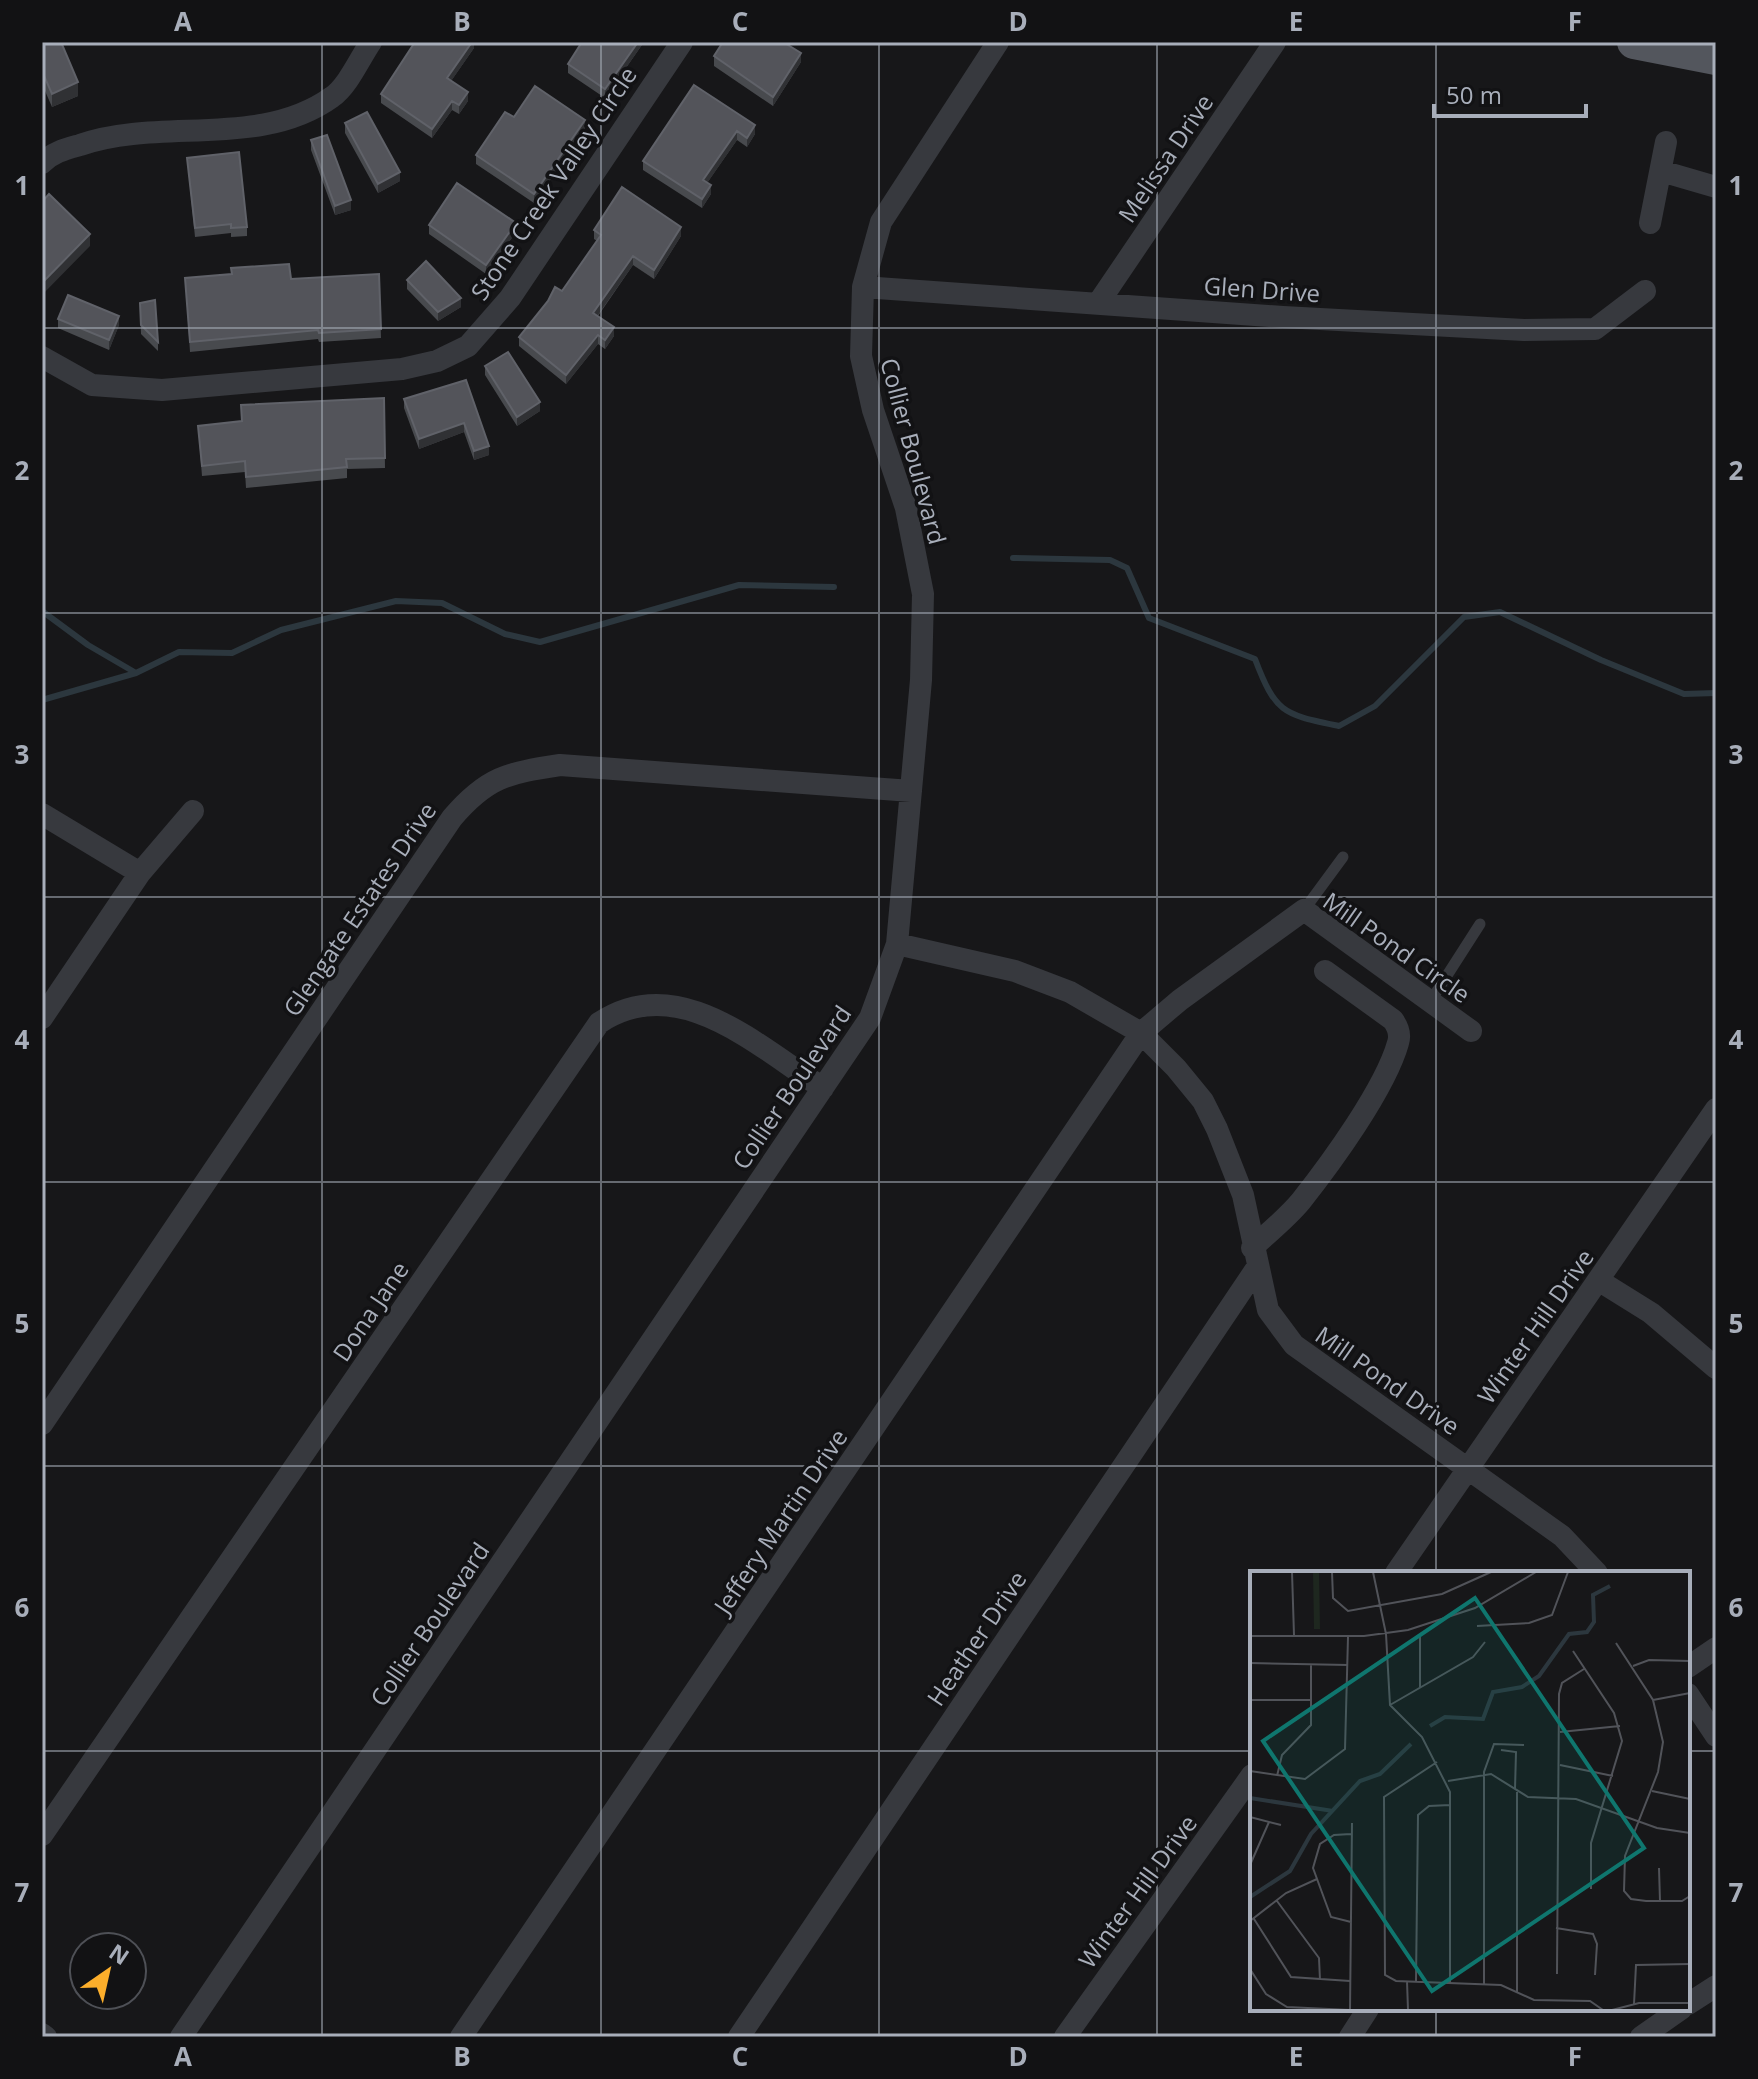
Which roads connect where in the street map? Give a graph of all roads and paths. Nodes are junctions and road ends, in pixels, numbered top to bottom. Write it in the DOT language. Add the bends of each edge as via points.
graph roads {
  1 [pos="371,42"];
  2 [pos="682,42"];
  3 [pos="998,42"];
  4 [pos="1275,42"];
  5 [pos="1634,42"];
  6 [pos="1716,58"];
  7 [pos="1666,142"];
  8 [pos="42,163"];
  9 [pos="1661,171"];
  10 [pos="1716,187"];
  11 [pos="1650,223"];
  12 [pos="863,287"];
  13 [pos="1645,291"];
  14 [pos="1099,302"];
  15 [pos="42,357"];
  16 [pos="911,791"];
  17 [pos="193,811"];
  18 [pos="42,814"];
  19 [pos="1343,857"];
  20 [pos="140,873"];
  21 [pos="1304,910"];
  22 [pos="1480,924"];
  23 [pos="897,944"];
  24 [pos="1325,971"];
  25 [pos="1430,1002"];
  26 [pos="42,1018"];
  27 [pos="1471,1031"];
  28 [pos="1141,1033"];
  29 [pos="823,1088"];
  30 [pos="1716,1109"];
  31 [pos="1254,1258"];
  32 [pos="1598,1280"];
  33 [pos="1716,1368"];
  34 [pos="42,1424"];
  35 [pos="1469,1467"];
  36 [pos="1397,1571"];
  37 [pos="1595,1571"];
  38 [pos="1716,1648"];
  39 [pos="1690,1666"];
  40 [pos="1690,1697"];
  41 [pos="1716,1736"];
  42 [pos="1250,1778"];
  43 [pos="42,1835"];
  44 [pos="1716,1986"];
  45 [pos="1690,2003"];
  46 [pos="1367,2011"];
  47 [pos="1678,2011"];
  48 [pos="181,2037"];
  49 [pos="461,2037"];
  50 [pos="739,2037"];
  51 [pos="1065,2037"];
  52 [pos="1350,2037"];
  53 [pos="1641,2037"];
  1 -- 8 [label="street" via="335,96 304,113 273,124 101,137"];
  2 -- 15 [label="street, Stone Creek Valley Circle" via="510,298 468,346 402,369 162,390 92,385"];
  3 -- 12 [label="street, Collier Boulevard" via="881,222"];
  4 -- 14 [label="street, Melissa Drive"];
  5 -- 6 [label="main road"];
  7 -- 9 [label="street"];
  9 -- 10 [label="street"];
  9 -- 11 [label="street"];
  12 -- 14 [label="street, Glen Drive"];
  12 -- 16 [label="street, Collier Boulevard" via="861,356 906,508 923,594"];
  13 -- 14 [label="street, Glen Drive" via="1595,329 1283,317"];
  16 -- 23 [label="street, Collier Boulevard"];
  16 -- 34 [label="street, Glengate Estates Drive" via="560,765 515,772 476,790 443,830"];
  17 -- 20 [label="street"];
  18 -- 20 [label="street"];
  19 -- 21 [label="lane"];
  20 -- 26 [label="street"];
  21 -- 25 [label="street, Mill Pond Circle"];
  21 -- 28 [label="street, Mill Pond Circle"];
  22 -- 25 [label="lane"];
  23 -- 28 [label="street, Mill Pond Drive" via="1043,980"];
  23 -- 29 [label="street, Collier Boulevard" via="870,1018"];
  24 -- 31 [label="street, Heather Drive" via="1393,1020 1399,1042 1367,1107"];
  25 -- 27 [label="street, Mill Pond Circle"];
  28 -- 31 [label="street, Mill Pond Drive" via="1203,1101 1240,1187"];
  28 -- 49 [label="street, Jeffery Martin Drive"];
  29 -- 43 [label="street, Dona Jane" via="694,1009 667,1004 633,1007 599,1023"];
  29 -- 48 [label="street, Collier Boulevard"];
  30 -- 32 [label="street, Winter Hill Drive"];
  31 -- 35 [label="street, Mill Pond Drive" via="1268,1310 1294,1345"];
  31 -- 50 [label="street, Heather Drive"];
  32 -- 33 [label="street" via="1651,1313"];
  32 -- 35 [label="street, Winter Hill Drive"];
  35 -- 36 [label="street, Winter Hill Drive"];
  35 -- 37 [label="street, Mill Pond Drive" via="1562,1536"];
  38 -- 39 [label="street"];
  40 -- 41 [label="street"];
  42 -- 51 [label="street, Winter Hill Drive"];
  44 -- 45 [label="street"];
  46 -- 52 [label="street"];
  47 -- 53 [label="street"];
}
